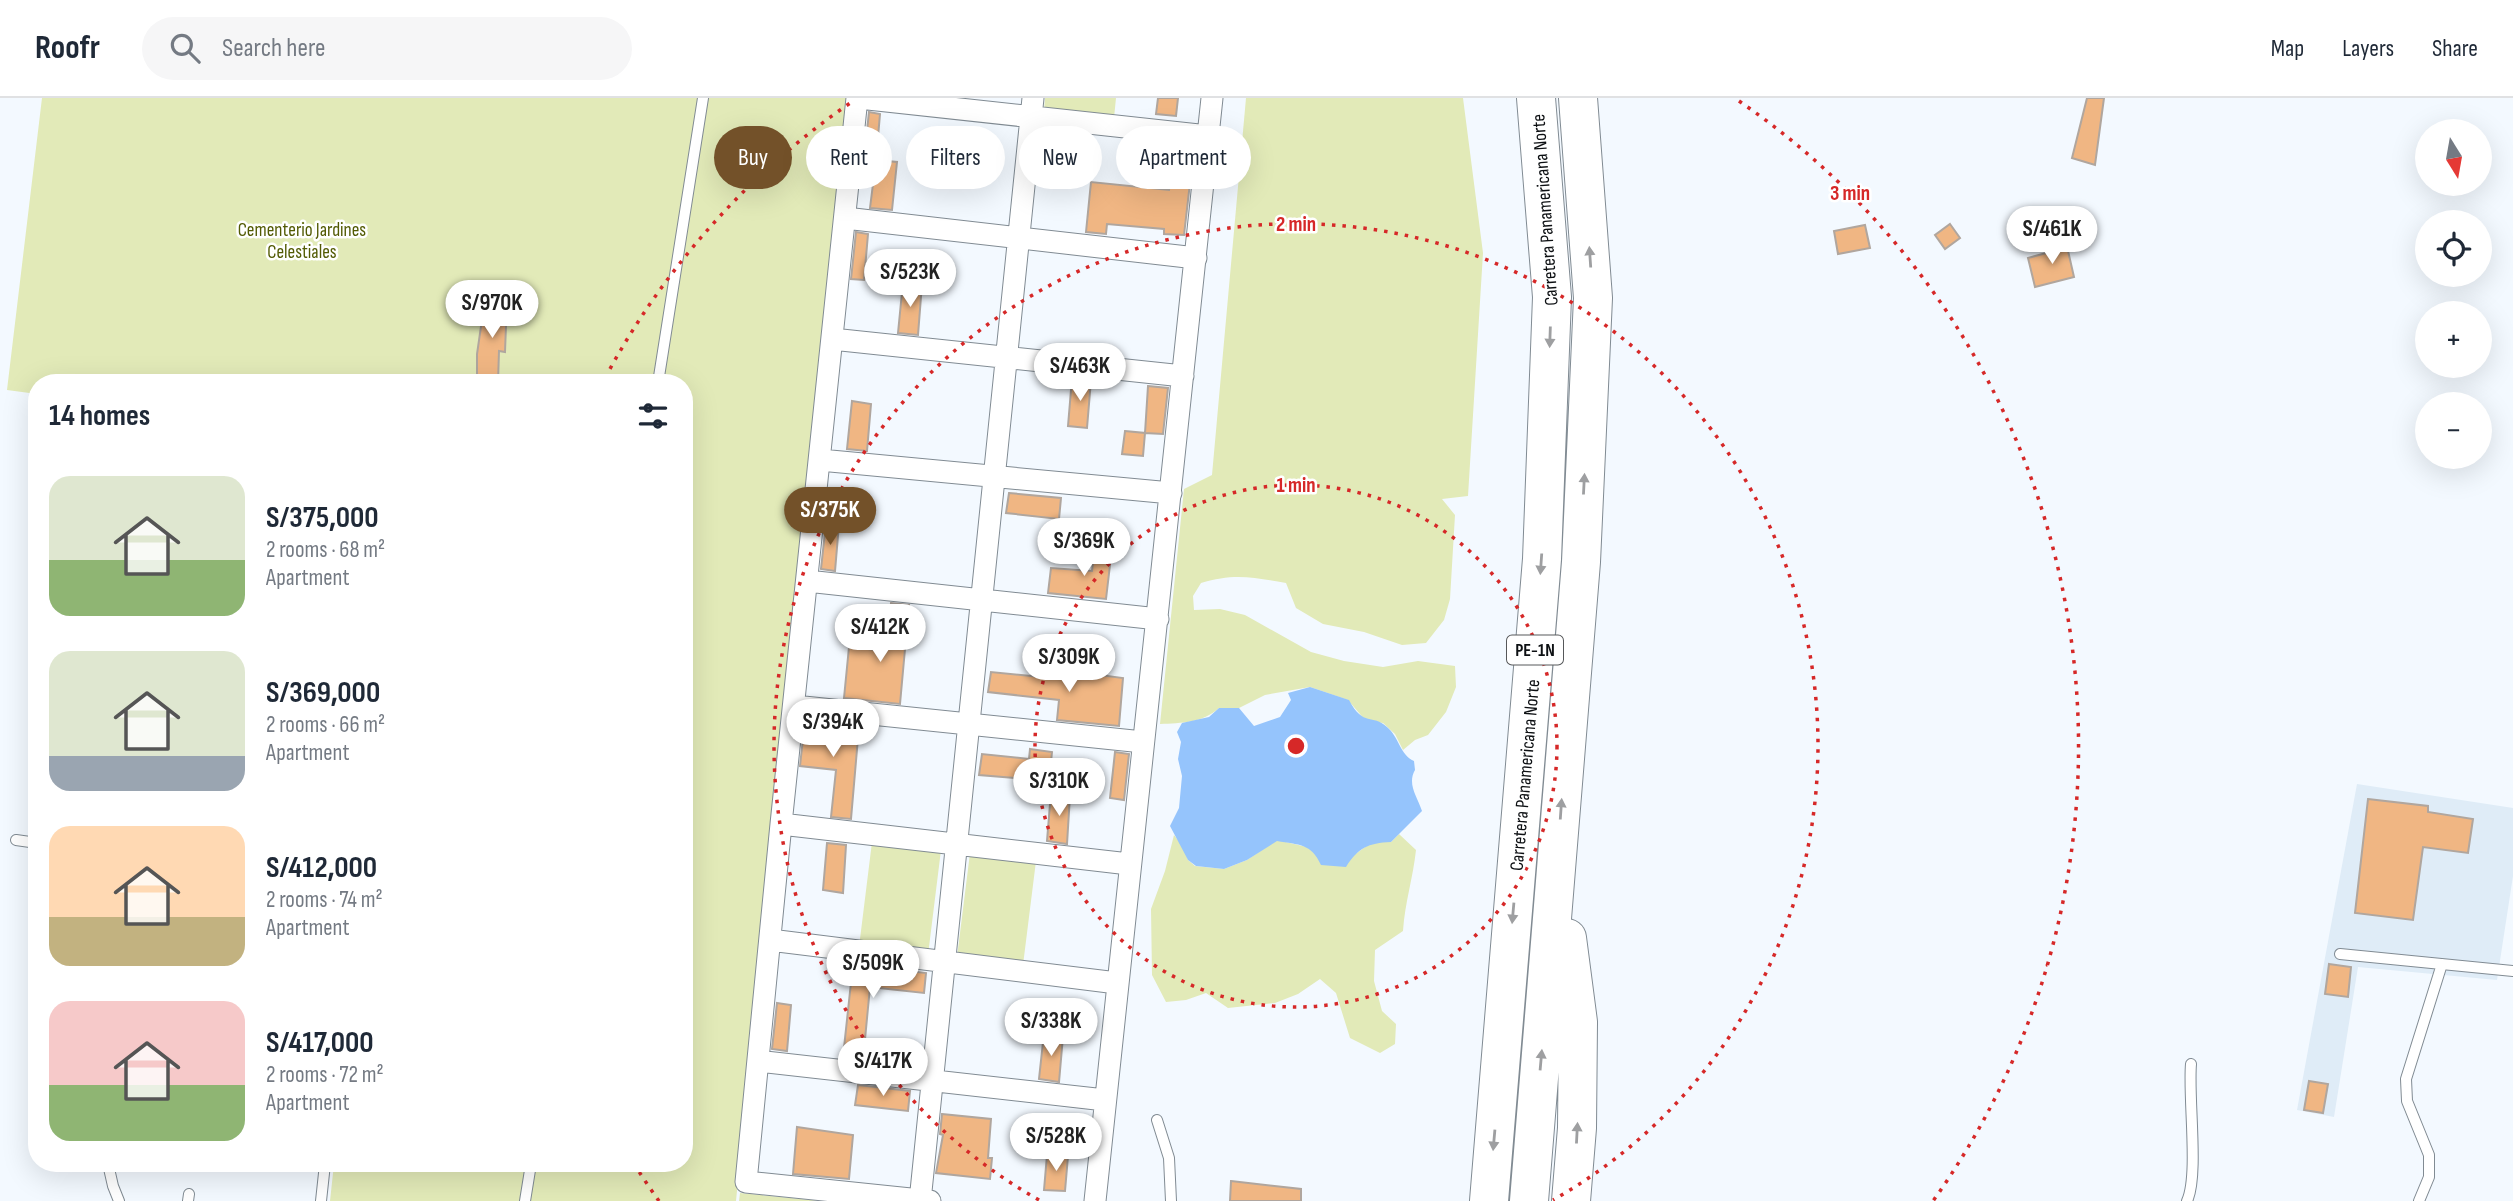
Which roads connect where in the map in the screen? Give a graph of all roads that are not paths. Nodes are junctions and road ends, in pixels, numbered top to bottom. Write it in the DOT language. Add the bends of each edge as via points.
graph roads {
  1 [pos="703,98"];
  2 [pos="858,98"];
  3 [pos="1212,98"];
  4 [pos="1536,98"];
  5 [pos="1578,98"];
  6 [pos="1032,107"];
  7 [pos="1147,126"];
  8 [pos="1209,126"];
  9 [pos="1203,189"];
  10 [pos="845,218"];
  11 [pos="1019,237"];
  12 [pos="1196,258"];
  13 [pos="832,340"];
  14 [pos="1007,358"];
  15 [pos="659,374"];
  16 [pos="1184,376"];
  17 [pos="820,460"];
  18 [pos="995,477"];
  19 [pos="1171,493"];
  20 [pos="807,581"];
  21 [pos="982,600"];
  22 [pos="1158,619"];
  23 [pos="794,706"];
  24 [pos="969,724"];
  25 [pos="1143,742"];
  26 [pos="781,824"];
  27 [pos="16,840"];
  28 [pos="28,842"];
  29 [pos="957,844"];
  30 [pos="1558,850"];
  31 [pos="1129,864"];
  32 [pos="770,940"];
  33 [pos="2340,954"];
  34 [pos="945,962"];
  35 [pos="2442,964"];
  36 [pos="2513,971"];
  37 [pos="1117,983"];
  38 [pos="758,1061"];
  39 [pos="2191,1064"];
  40 [pos="933,1081"];
  41 [pos="1105,1100"];
  42 [pos="1157,1120"];
  43 [pos="110,1172"];
  44 [pos="324,1172"];
  45 [pos="530,1172"];
  46 [pos="119,1201"];
  47 [pos="321,1201"];
  48 [pos="525,1201"];
  49 [pos="923,1201"];
  50 [pos="1094,1201"];
  51 [pos="1171,1201"];
  52 [pos="1489,1201"];
  53 [pos="1529,1201"];
  54 [pos="1572,1201"];
  55 [pos="2187,1201"];
  56 [pos="2420,1201"];
  1 -- 15 [label="lane"];
  2 -- 6 [label="street"];
  2 -- 10 [label="street"];
  3 -- 8 [label="street"];
  4 -- 52 [label="highway, Carretera Panamericana Norte / PE-1N, one-way" via="1552,297 1542,559"];
  30 -- 5 [label="highway, Carretera Panamericana Norte / PE-1N, one-way" via="1581,562 1593,298"];
  6 -- 7 [label="street"];
  6 -- 11 [label="street"];
  9 -- 12 [label="street"];
  10 -- 11 [label="street"];
  10 -- 13 [label="street"];
  11 -- 12 [label="street"];
  11 -- 14 [label="street"];
  12 -- 16 [label="street"];
  13 -- 14 [label="street"];
  13 -- 17 [label="street"];
  14 -- 16 [label="street"];
  14 -- 18 [label="street"];
  16 -- 19 [label="street"];
  17 -- 18 [label="street"];
  17 -- 20 [label="street"];
  18 -- 19 [label="street"];
  18 -- 21 [label="street"];
  19 -- 22 [label="street"];
  20 -- 21 [label="street"];
  20 -- 23 [label="street"];
  21 -- 22 [label="street"];
  21 -- 24 [label="street"];
  22 -- 25 [label="street"];
  23 -- 24 [label="street"];
  23 -- 26 [label="street"];
  24 -- 25 [label="street"];
  24 -- 29 [label="street"];
  25 -- 31 [label="street"];
  26 -- 29 [label="street"];
  26 -- 32 [label="street"];
  27 -- 28 [label="lane"];
  29 -- 31 [label="street"];
  29 -- 34 [label="street"];
  53 -- 30 [label="highway, Carretera Panamericana Norte / PE-1N, one-way"];
  54 -- 30 [label="highway, one-way" via="1578,1022"];
  31 -- 37 [label="street"];
  32 -- 34 [label="street"];
  32 -- 38 [label="street"];
  33 -- 35 [label="lane"];
  34 -- 37 [label="street"];
  34 -- 40 [label="street"];
  35 -- 36 [label="lane"];
  35 -- 56 [label="lane" via="2406,1079 2407,1101 2429,1155 2429,1177"];
  37 -- 41 [label="street"];
  38 -- 40 [label="street"];
  38 -- 49 [label="street" via="746,1182"];
  39 -- 55 [label="lane" via="2192,1168"];
  40 -- 41 [label="street"];
  40 -- 49 [label="street"];
  41 -- 50 [label="street"];
  42 -- 51 [label="lane" via="1169,1158"];
  43 -- 46 [label="lane"];
  44 -- 47 [label="lane"];
  45 -- 48 [label="lane"];
}
